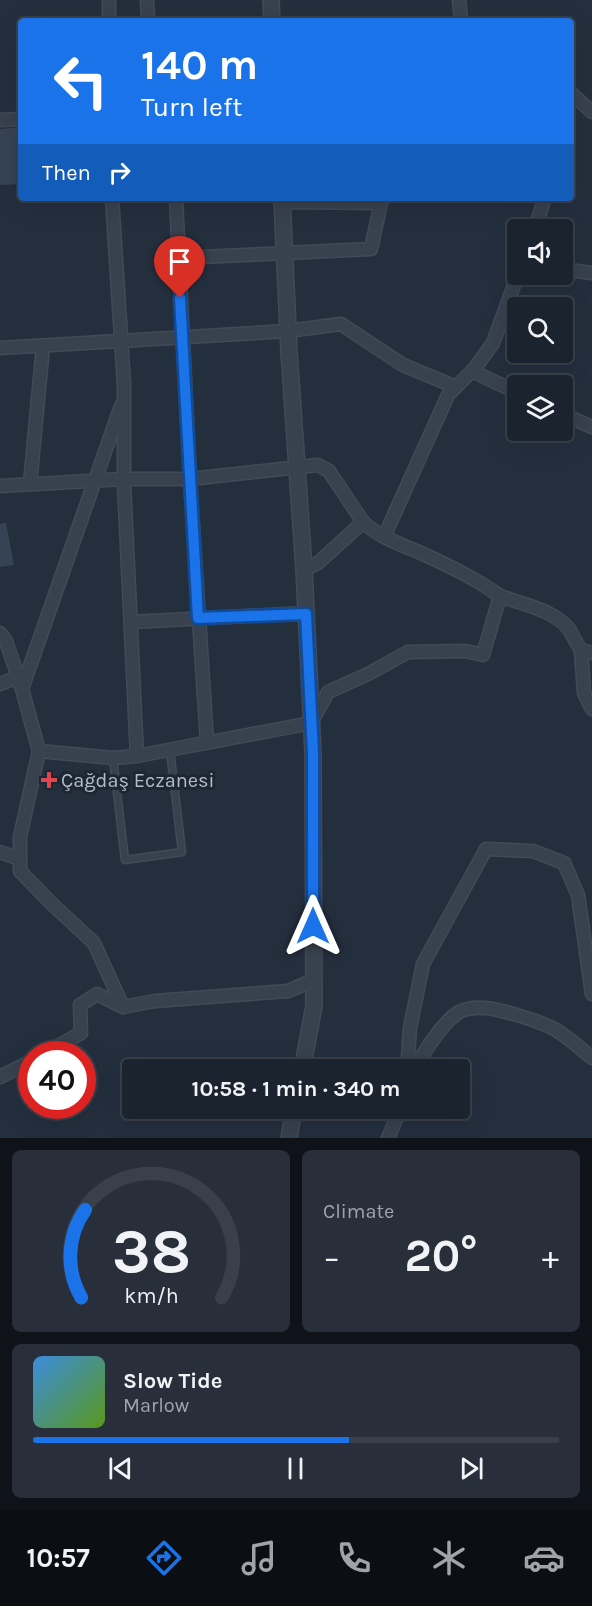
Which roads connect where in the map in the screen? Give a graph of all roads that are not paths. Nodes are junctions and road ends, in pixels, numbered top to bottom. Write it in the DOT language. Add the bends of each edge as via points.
graph roads {
  1 [pos="109,0"];
  2 [pos="147,0"];
  3 [pos="271,0"];
  4 [pos="459,0"];
  5 [pos="109,18"];
  6 [pos="148,18"];
  7 [pos="272,18"];
  8 [pos="461,18"];
  9 [pos="574,95"];
  10 [pos="590,107"];
  11 [pos="18,119"];
  12 [pos="0,120"];
  13 [pos="112,201"];
  14 [pos="176,201"];
  15 [pos="282,201"];
  16 [pos="382,201"];
  17 [pos="544,201"];
  18 [pos="538,219"];
  19 [pos="285,253"];
  20 [pos="178,258"];
  21 [pos="573,270"];
  22 [pos="592,273"];
  23 [pos="514,285"];
  24 [pos="288,331"];
  25 [pos="182,337"];
  26 [pos="121,340"];
  27 [pos="43,346"];
  28 [pos="0,348"];
  29 [pos="472,371"];
  30 [pos="456,387"];
  31 [pos="507,388"];
  32 [pos="124,396"];
  33 [pos="573,419"];
  34 [pos="592,427"];
  35 [pos="297,468"];
  36 [pos="124,479"];
  37 [pos="190,479"];
  38 [pos="94,481"];
  39 [pos="30,484"];
  40 [pos="0,486"];
  41 [pos="363,522"];
  42 [pos="384,537"];
  43 [pos="304,569"];
  44 [pos="500,596"];
  45 [pos="306,614"];
  46 [pos="198,618"];
  47 [pos="131,622"];
  48 [pos="0,633"];
  49 [pos="586,652"];
  50 [pos="20,683"];
  51 [pos="0,684"];
  52 [pos="592,709"];
  53 [pos="312,723"];
  54 [pos="207,742"];
  55 [pos="170,750"];
  56 [pos="39,751"];
  57 [pos="137,756"];
  58 [pos="113,758"];
  59 [pos="0,852"];
  60 [pos="20,859"];
  61 [pos="314,980"];
  62 [pos="592,994"];
  63 [pos="123,1007"];
  64 [pos="67,1041"];
  65 [pos="592,1058"];
  66 [pos="304,1059"];
  67 [pos="408,1059"];
  68 [pos="420,1059"];
  69 [pos="18,1068"];
  70 [pos="0,1077"];
  71 [pos="292,1119"];
  72 [pos="396,1119"];
  73 [pos="289,1138"];
  74 [pos="388,1138"];
  1 -- 5 [label="street"];
  2 -- 6 [label="street"];
  3 -- 7 [label="street"];
  4 -- 8 [label="street"];
  9 -- 10 [label="street"];
  11 -- 12 [label="street"];
  13 -- 26 [label="street"];
  14 -- 20 [label="street"];
  15 -- 19 [label="street"];
  16 -- 19 [label="street" via="371,249"];
  17 -- 18 [label="street"];
  19 -- 20 [label="street"];
  19 -- 24 [label="street"];
  20 -- 25 [label="street"];
  21 -- 22 [label="street"];
  23 -- 29 [label="street" via="493,343"];
  24 -- 25 [label="street"];
  24 -- 30 [label="street" via="341,324 403,365"];
  24 -- 35 [label="street"];
  25 -- 26 [label="street"];
  25 -- 37 [label="street"];
  26 -- 27 [label="street"];
  26 -- 32 [label="street"];
  27 -- 28 [label="street"];
  27 -- 39 [label="street"];
  29 -- 30 [label="street"];
  29 -- 31 [label="street"];
  30 -- 42 [label="street" via="448,395"];
  32 -- 36 [label="street"];
  32 -- 38 [label="street"];
  33 -- 34 [label="street"];
  35 -- 37 [label="street"];
  35 -- 41 [label="street" via="318,465 329,471"];
  35 -- 43 [label="street"];
  36 -- 37 [label="street"];
  36 -- 38 [label="street"];
  36 -- 47 [label="street"];
  37 -- 46 [label="street"];
  38 -- 39 [label="street"];
  38 -- 50 [label="street"];
  39 -- 40 [label="street"];
  41 -- 42 [label="street"];
  41 -- 43 [label="street" via="318,562"];
  42 -- 44 [label="street" via="471,576"];
  43 -- 45 [label="street"];
  44 -- 49 [label="street" via="556,618"];
  44 -- 53 [label="street" via="483,655 466,651 408,652 328,692"];
  45 -- 46 [label="street"];
  45 -- 53 [label="street"];
  46 -- 47 [label="street"];
  46 -- 54 [label="street"];
  47 -- 57 [label="street"];
  48 -- 50 [label="street"];
  49 -- 52 [label="street" via="584,693"];
  50 -- 51 [label="street"];
  50 -- 56 [label="street"];
  53 -- 54 [label="street"];
  53 -- 61 [label="street"];
  54 -- 55 [label="street"];
  55 -- 57 [label="street"];
  55 -- 58 [label="lane" via="182,852 124,860"];
  56 -- 58 [label="street"];
  56 -- 60 [label="street" via="20,837"];
  57 -- 58 [label="street"];
  59 -- 60 [label="street"];
  60 -- 63 [label="street" via="20,871 94,943"];
  61 -- 63 [label="street" via="288,991"];
  61 -- 66 [label="street" via="314,1006"];
  62 -- 67 [label="street" via="578,895 564,863 533,851 486,849 423,964"];
  63 -- 64 [label="street" via="98,994 80,1005 81,1033"];
  65 -- 68 [label="street" via="554,1029 487,1008 469,1008 445,1024"];
  69 -- 70 [label="street"];
  71 -- 73 [label="street"];
  72 -- 74 [label="street"];
}
